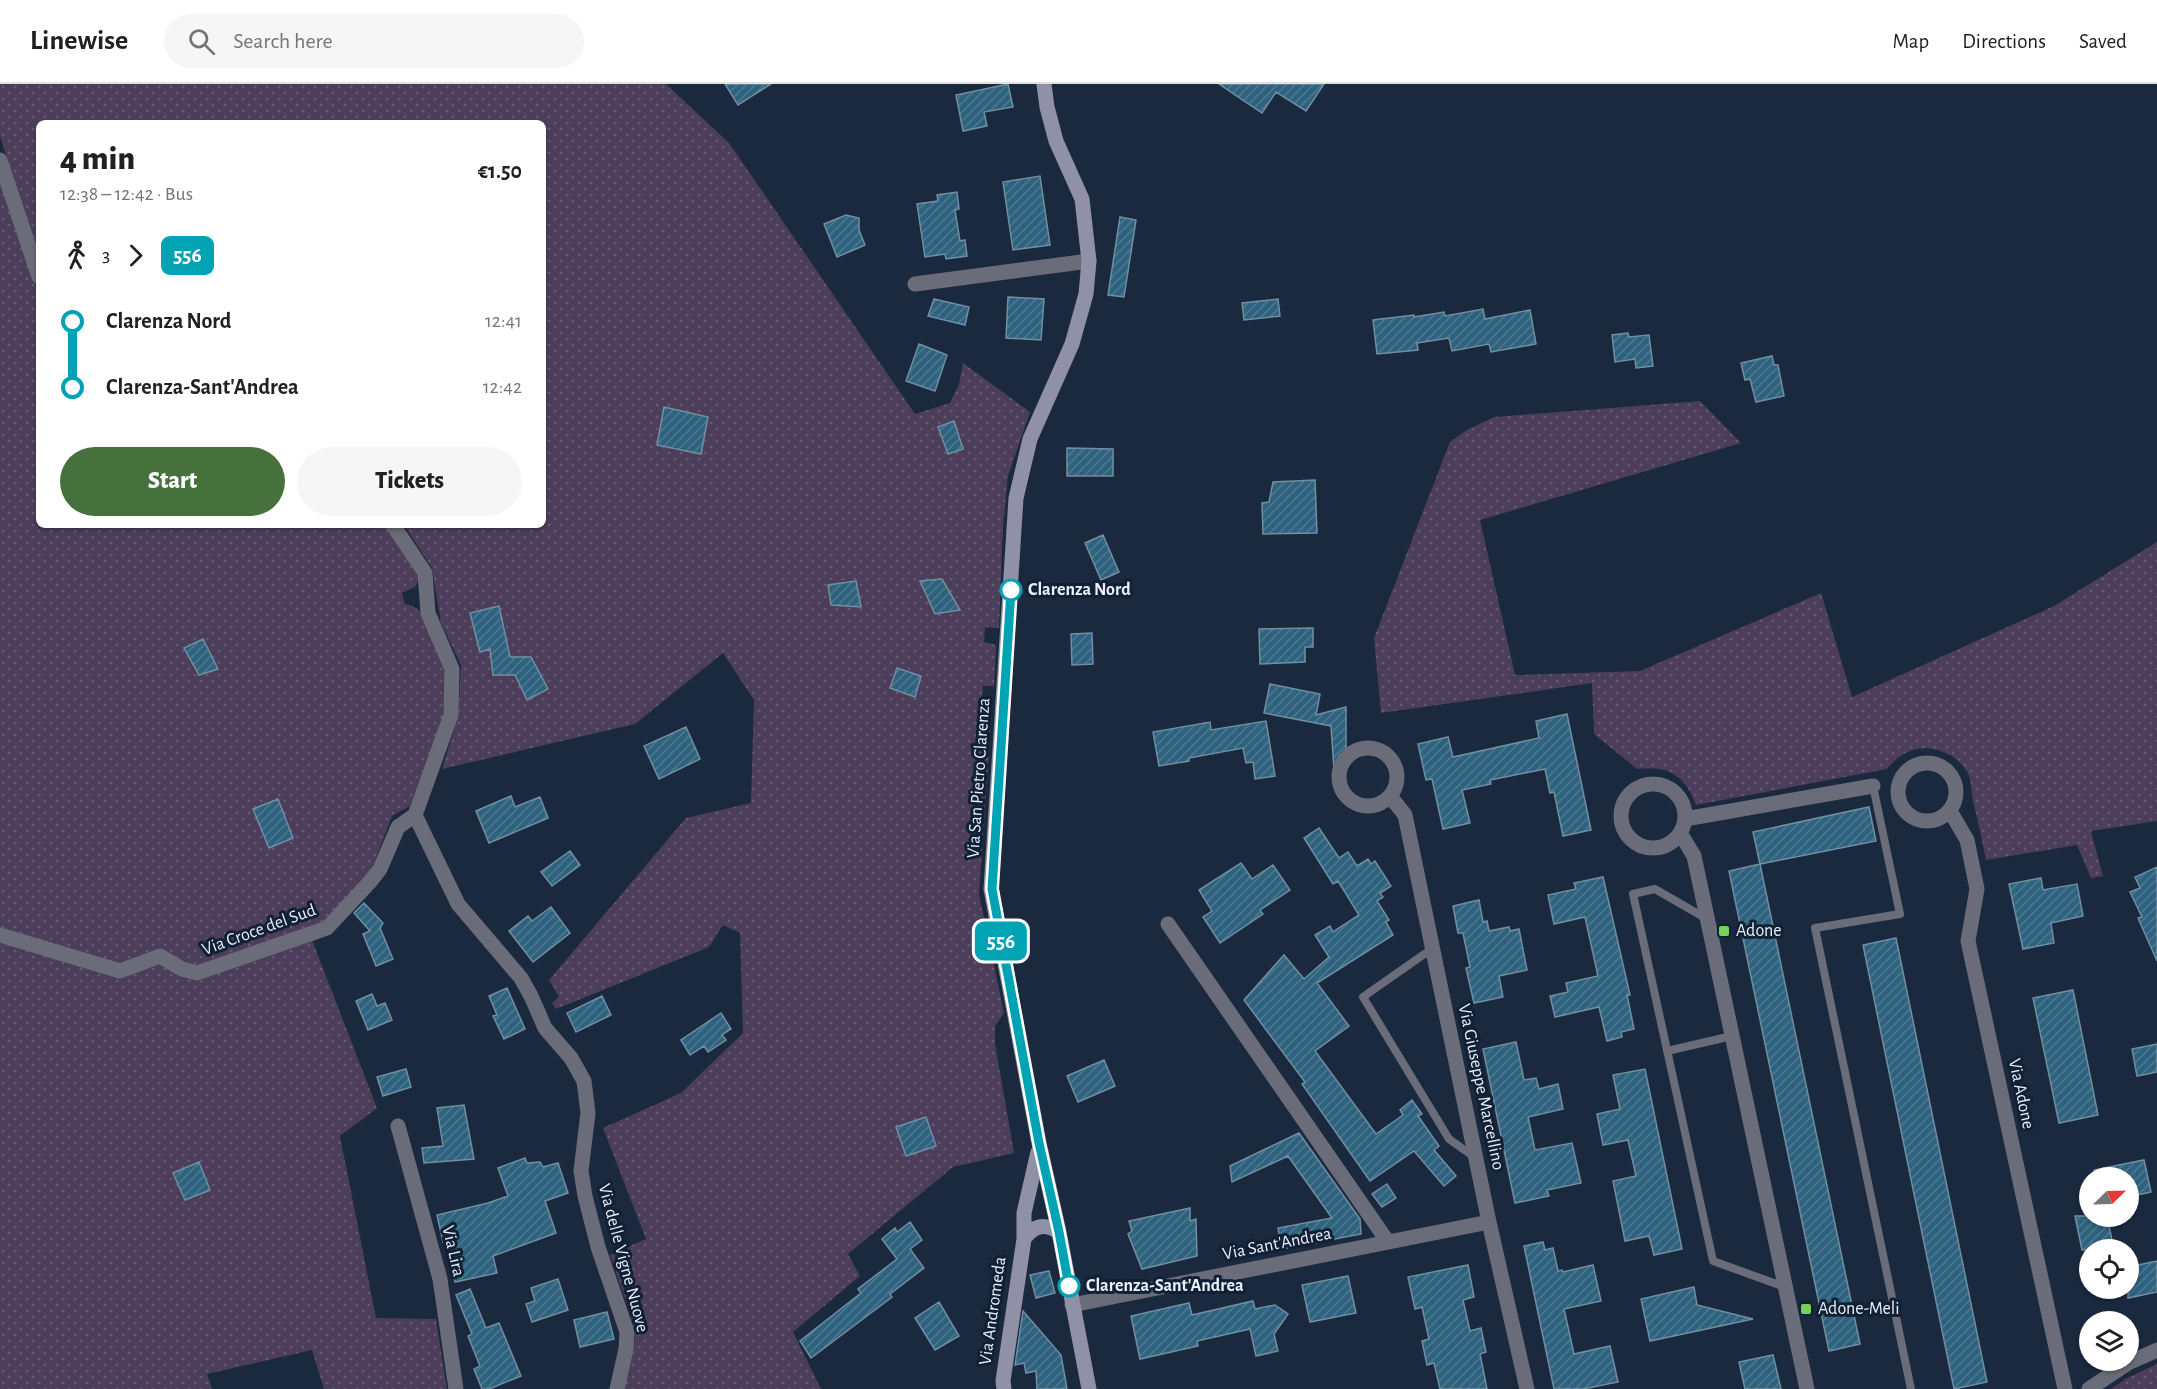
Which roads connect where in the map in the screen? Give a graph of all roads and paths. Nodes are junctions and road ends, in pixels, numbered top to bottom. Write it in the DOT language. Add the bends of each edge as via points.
graph roads {
  1 [pos="1044,84"];
  2 [pos="0,160"];
  3 [pos="1089,261"];
  4 [pos="36,269"];
  5 [pos="915,284"];
  6 [pos="395,528"];
  7 [pos="1873,786"];
  8 [pos="1390,796"];
  9 [pos="1950,811"];
  10 [pos="415,815"];
  11 [pos="1708,919"];
  12 [pos="1168,924"];
  13 [pos="0,935"];
  14 [pos="1432,948"];
  15 [pos="1732,1036"];
  16 [pos="1667,1051"];
  17 [pos="398,1126"];
  18 [pos="1039,1143"];
  19 [pos="1476,1158"];
  20 [pos="1489,1222"];
  21 [pos="1059,1232"];
  22 [pos="1024,1239"];
  23 [pos="1388,1242"];
  24 [pos="1785,1287"];
  25 [pos="1072,1305"];
  26 [pos="2157,1350"];
  27 [pos="456,1389"];
  28 [pos="617,1389"];
  29 [pos="1004,1389"];
  30 [pos="1089,1389"];
  31 [pos="1527,1389"];
  32 [pos="1807,1389"];
  33 [pos="1911,1389"];
  34 [pos="2065,1389"];
  35 [pos="2089,1389"];
  1 -- 3 [label="main road, Via San Pietro Clarenza" via="1056,141 1082,199"];
  2 -- 4 [label="street"];
  3 -- 5 [label="street"];
  3 -- 18 [label="main road, Via San Pietro Clarenza" via="1086,294 1072,344 1030,439 1016,498 992,889"];
  6 -- 10 [label="street" via="426,573 428,613 452,669 450,715"];
  7 -- 11 [label="street" via="1683,826"];
  7 -- 33 [label="lane" via="1900,914 1815,928"];
  8 -- 14 [label="street, Via Giuseppe Marcellino" via="1405,815"];
  9 -- 34 [label="street, Via Adone" via="1967,840 1977,889 1968,941"];
  10 -- 13 [label="street, Via Croce del Sud" via="398,827 380,868 327,928 196,973 160,956 120,971"];
  10 -- 28 [label="street, Via delle Vigne Nuove" via="459,904 521,978 545,1028 571,1058 584,1081 588,1113 581,1171 585,1196 627,1332"];
  11 -- 15 [label="street"];
  11 -- 16 [label="lane" via="1655,889 1633,894"];
  12 -- 23 [label="street"];
  14 -- 19 [label="street, Via Giuseppe Marcellino"];
  14 -- 19 [label="lane" via="1363,997 1449,1139"];
  15 -- 16 [label="lane"];
  15 -- 24 [label="street"];
  16 -- 24 [label="lane" via="1713,1261"];
  17 -- 27 [label="street, Via Lira" via="440,1279"];
  18 -- 21 [label="main road, Via San Pietro Clarenza"];
  18 -- 22 [label="main road, Via Andromeda" via="1024,1213"];
  19 -- 20 [label="street, Via Giuseppe Marcellino"];
  20 -- 23 [label="street, Via Sant'Andrea"];
  20 -- 31 [label="street, Via Giuseppe Marcellino"];
  21 -- 22 [label="main road" via="1040,1226 1030,1230"];
  21 -- 25 [label="main road"];
  22 -- 29 [label="main road, Via Andromeda"];
  23 -- 25 [label="street, Via Sant'Andrea"];
  24 -- 32 [label="street"];
  25 -- 30 [label="main road"];
  26 -- 35 [label="street" via="2128,1363"];
}
